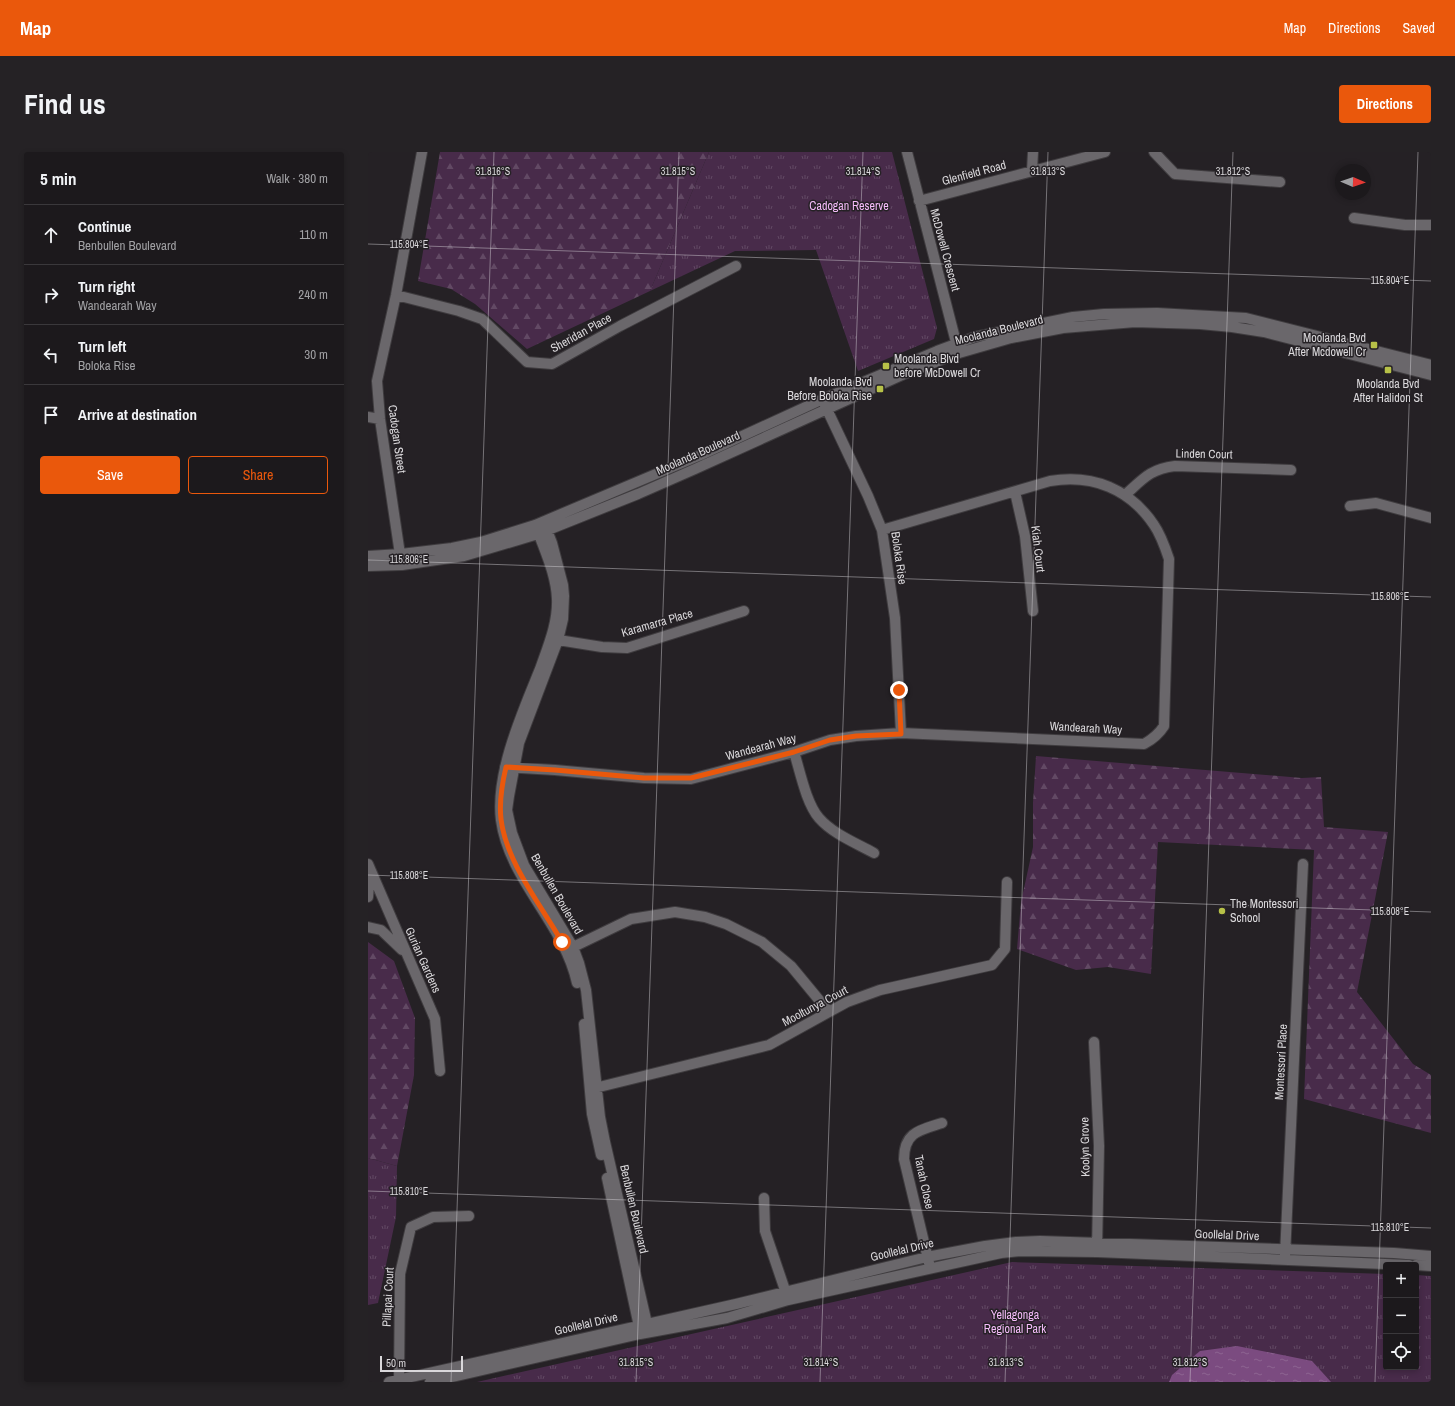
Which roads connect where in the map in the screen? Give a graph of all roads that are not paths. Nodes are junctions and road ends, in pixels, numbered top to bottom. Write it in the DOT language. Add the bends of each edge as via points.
graph roads {
  1 [pos="422,152"];
  2 [pos="907,152"];
  3 [pos="1033,152"];
  4 [pos="1105,152"];
  5 [pos="1154,152"];
  6 [pos="1032,171"];
  7 [pos="1280,182"];
  8 [pos="919,201"];
  9 [pos="1354,218"];
  10 [pos="1431,225"];
  11 [pos="736,266"];
  12 [pos="396,295"];
  13 [pos="958,349"];
  14 [pos="1431,365"];
  15 [pos="1431,375"];
  16 [pos="824,404"];
  17 [pos="368,417"];
  18 [pos="380,419"];
  19 [pos="1291,470"];
  20 [pos="1015,492"];
  21 [pos="1125,495"];
  22 [pos="1350,506"];
  23 [pos="1431,518"];
  24 [pos="541,528"];
  25 [pos="882,530"];
  26 [pos="368,556"];
  27 [pos="401,559"];
  28 [pos="368,566"];
  29 [pos="1032,610"];
  30 [pos="744,611"];
  31 [pos="555,640"];
  32 [pos="901,734"];
  33 [pos="794,752"];
  34 [pos="510,768"];
  35 [pos="874,853"];
  36 [pos="1303,864"];
  37 [pos="369,866"];
  38 [pos="1007,882"];
  39 [pos="368,897"];
  40 [pos="368,927"];
  41 [pos="570,948"];
  42 [pos="406,955"];
  43 [pos="829,1012"];
  44 [pos="1094,1042"];
  45 [pos="440,1070"];
  46 [pos="593,1088"];
  47 [pos="942,1123"];
  48 [pos="764,1198"];
  49 [pos="469,1216"];
  50 [pos="1097,1248"];
  51 [pos="1285,1255"];
  52 [pos="1431,1256"];
  53 [pos="927,1257"];
  54 [pos="1383,1263"];
  55 [pos="1419,1265"];
  56 [pos="1431,1266"];
  57 [pos="930,1268"];
  58 [pos="787,1296"];
  59 [pos="644,1329"];
  60 [pos="396,1381"];
  61 [pos="430,1382"];
  1 -- 12 [label="street, Cadogan Street"];
  2 -- 8 [label="street, McDowell Crescent"];
  3 -- 6 [label="street"];
  4 -- 6 [label="street, Glenfield Road"];
  5 -- 7 [label="street" via="1175,174"];
  6 -- 8 [label="street, Glenfield Road"];
  8 -- 13 [label="street, McDowell Crescent"];
  9 -- 10 [label="street" via="1405,225"];
  11 -- 12 [label="street, Sheridan Place" via="552,364 527,362 482,319"];
  12 -- 18 [label="street, Cadogan Street" via="377,381"];
  13 -- 14 [label="street, Moolanda Boulevard" via="975,337 1073,317 1157,313 1246,318"];
  13 -- 15 [label="street, Moolanda Boulevard" via="1063,328 1135,322 1193,324 1264,332"];
  13 -- 16 [label="street, Moolanda Boulevard" via="877,385"];
  16 -- 24 [label="street, Moolanda Boulevard" via="638,494"];
  16 -- 25 [label="street, Boloka Rise"];
  17 -- 18 [label="street"];
  18 -- 27 [label="street, Cadogan Street"];
  19 -- 21 [label="street, Linden Court" via="1175,466 1149,474"];
  20 -- 21 [label="street, Wandearah Way" via="1050,481 1081,479"];
  20 -- 25 [label="street, Wandearah Way"];
  20 -- 29 [label="street, Kiah Court" via="1025,536"];
  21 -- 32 [label="street, Wandearah Way" via="1155,526 1169,559 1164,726 1160,733 1144,744"];
  22 -- 23 [label="street" via="1376,503"];
  24 -- 27 [label="street, Moolanda Boulevard" via="464,556"];
  24 -- 31 [label="street, Benbullen Boulevard" via="559,567 564,596 563,619"];
  25 -- 32 [label="street, Boloka Rise" via="895,618"];
  26 -- 27 [label="street, Moolanda Boulevard"];
  27 -- 28 [label="street, Moolanda Boulevard"];
  30 -- 31 [label="street, Karamarra Place" via="627,648"];
  31 -- 34 [label="street, Benbullen Boulevard" via="525,705"];
  32 -- 33 [label="street, Wandearah Way" via="830,740"];
  33 -- 34 [label="street, Wandearah Way" via="691,778 644,778"];
  33 -- 35 [label="street" via="809,799 819,818 835,831"];
  34 -- 41 [label="street, Benbullen Boulevard" via="501,802 505,836 518,870"];
  36 -- 51 [label="street, Montessori Place"];
  37 -- 39 [label="street"];
  37 -- 42 [label="street, Gurian Gardens"];
  38 -- 43 [label="street, Mooltunya Court" via="1005,949 992,965 880,990 847,1002"];
  40 -- 42 [label="street" via="381,930"];
  41 -- 43 [label="street" via="631,919 674,912 705,917 726,924 762,942 791,966"];
  41 -- 46 [label="street, Benbullen Boulevard" via="580,995"];
  42 -- 45 [label="street, Gurian Gardens" via="435,1019"];
  43 -- 46 [label="street, Mooltunya Court" via="770,1045"];
  44 -- 50 [label="street, Koolyn Grove" via="1099,1146"];
  46 -- 59 [label="street, Benbullen Boulevard"];
  47 -- 53 [label="street, Tanah Close" via="913,1135 907,1140 904,1149 904,1159"];
  48 -- 58 [label="street" via="765,1231"];
  49 -- 60 [label="street, Pillapai Court" via="433,1217 411,1227 400,1274"];
  50 -- 51 [label="street, Goollelal Drive"];
  50 -- 53 [label="street, Goollelal Drive" via="1040,1241 1016,1242"];
  50 -- 57 [label="street, Goollelal Drive" via="1001,1253"];
  51 -- 52 [label="street, Goollelal Drive"];
  51 -- 54 [label="street, Goollelal Drive"];
  53 -- 57 [label="street, Tanah Close"];
  53 -- 58 [label="street, Goollelal Drive"];
  55 -- 56 [label="street"];
  57 -- 58 [label="street, Goollelal Drive"];
  58 -- 59 [label="street, Goollelal Drive"];
  59 -- 60 [label="street, Goollelal Drive"];
  59 -- 61 [label="street, Goollelal Drive"];
}
